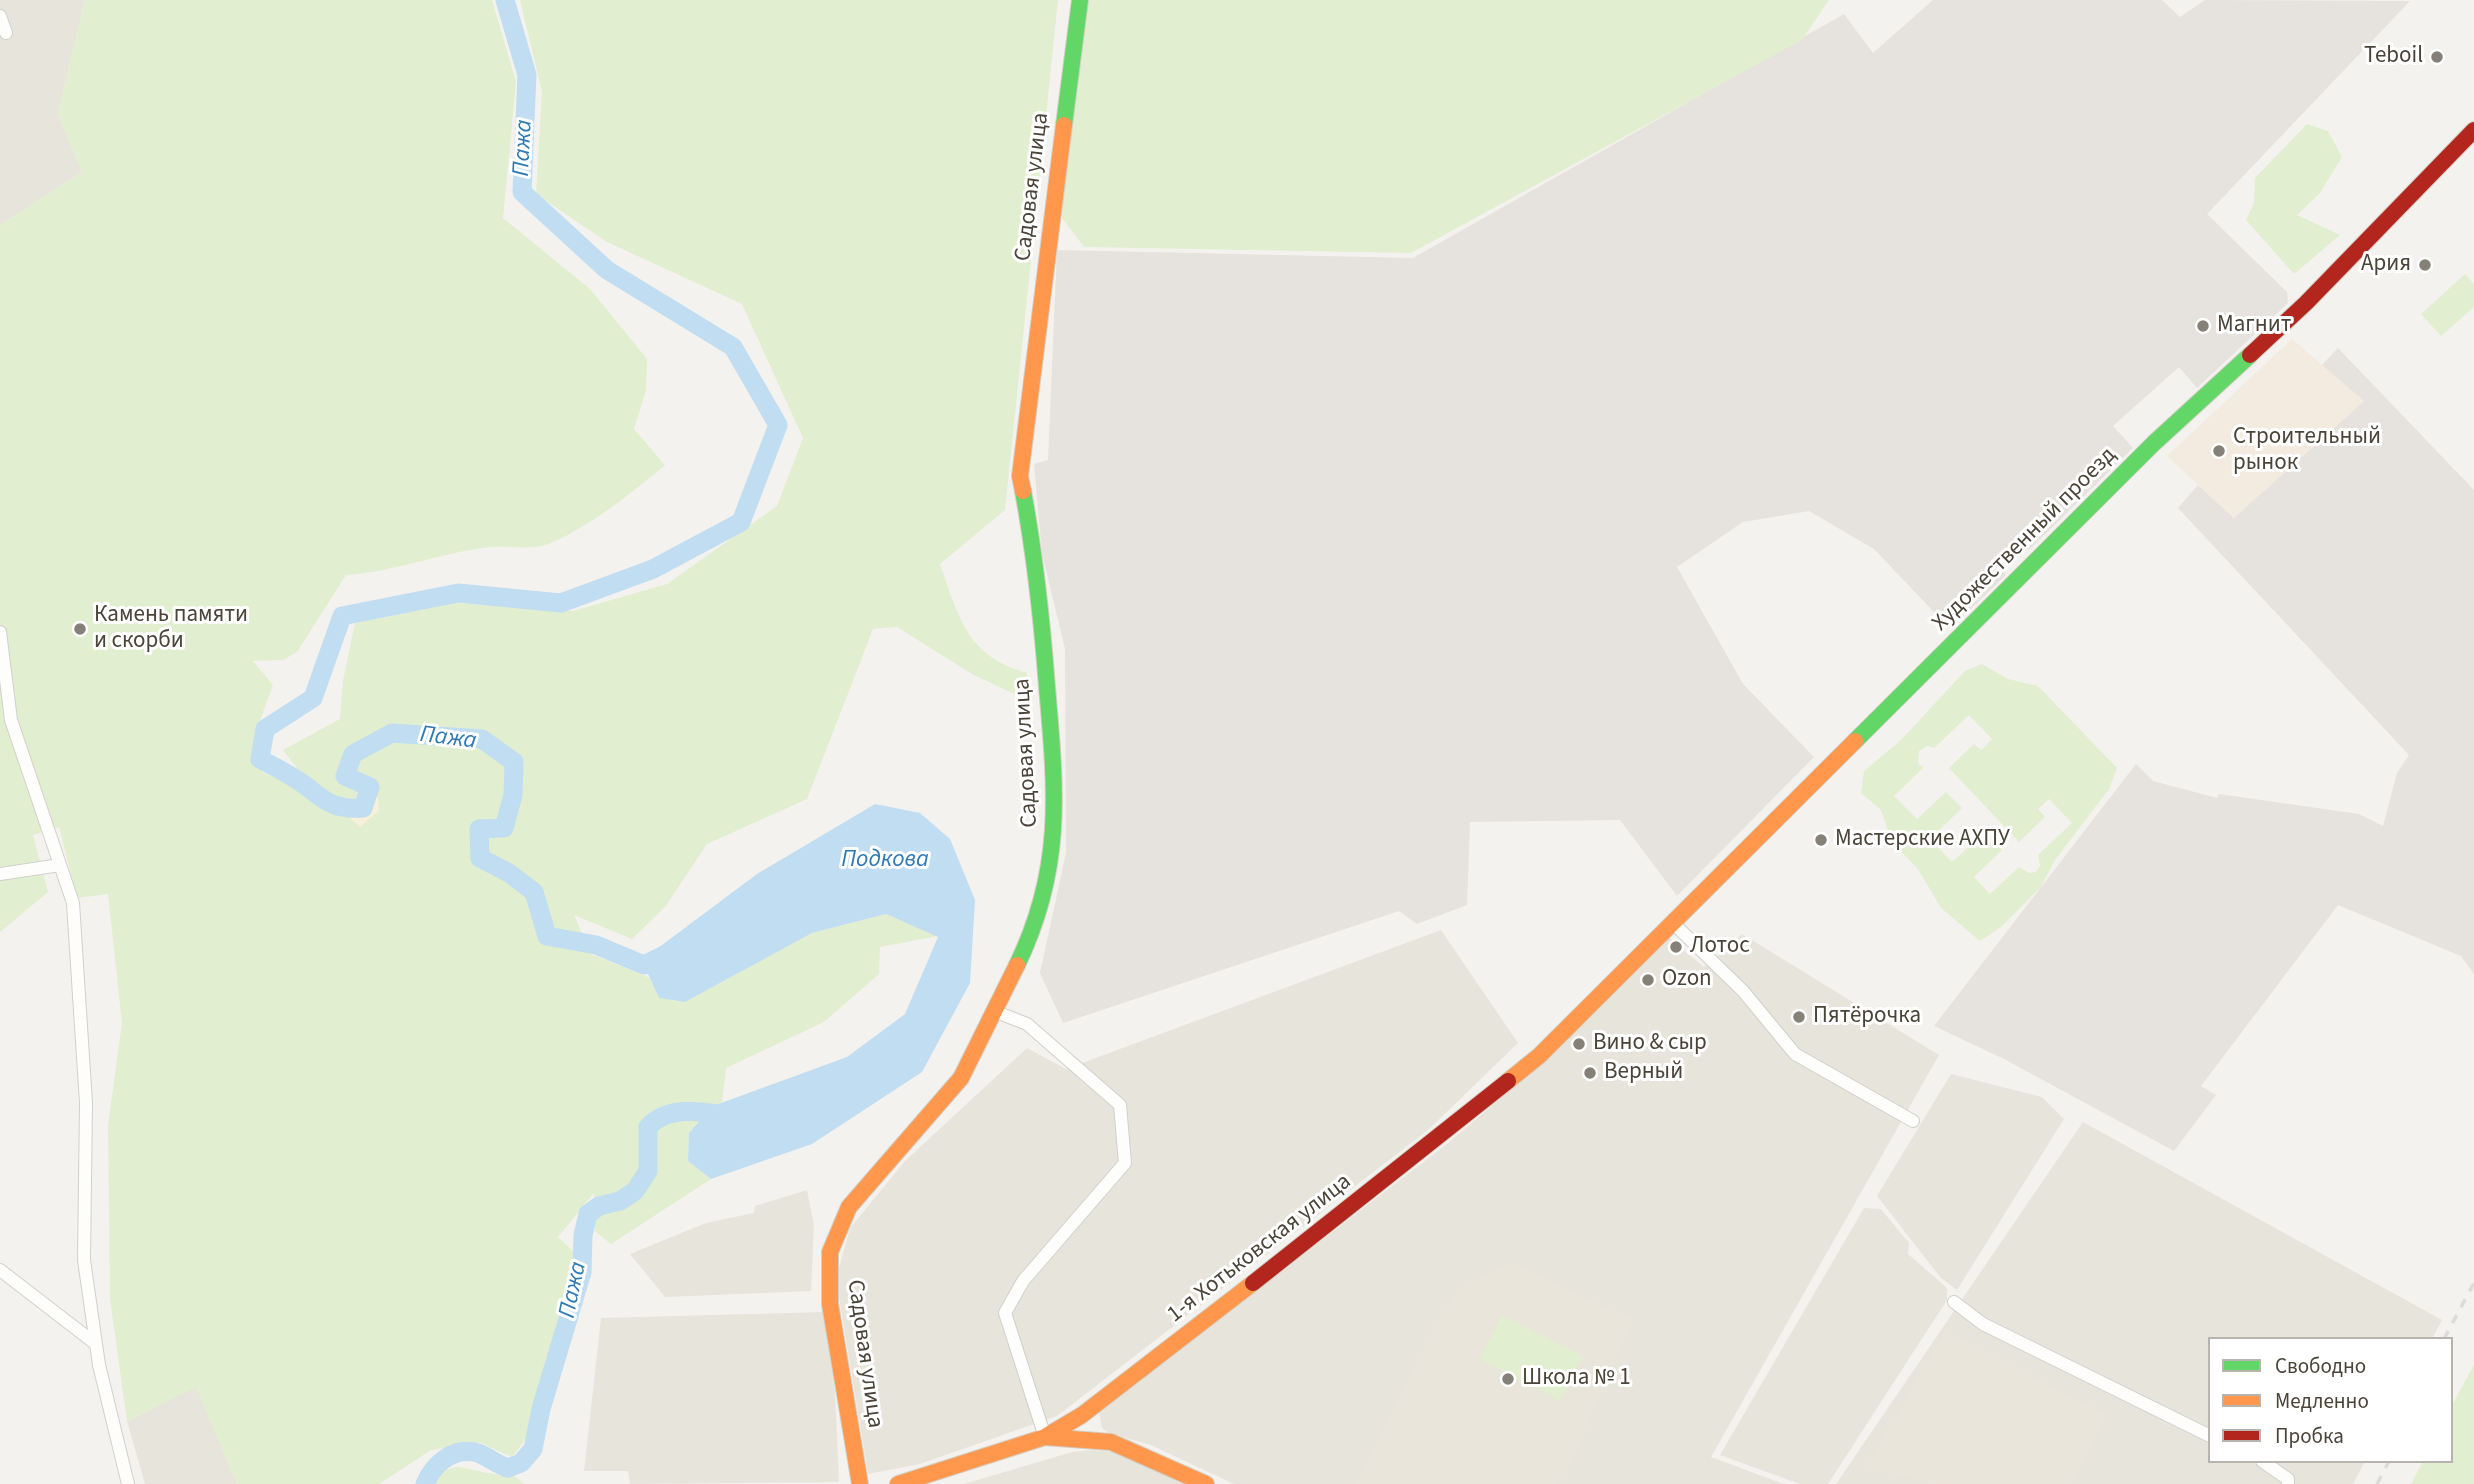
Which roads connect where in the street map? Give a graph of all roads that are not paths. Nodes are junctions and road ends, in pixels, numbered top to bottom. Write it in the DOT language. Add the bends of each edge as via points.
graph roads {
  1 [pos="1080,0"];
  2 [pos="0,16"];
  3 [pos="6,33"];
  4 [pos="2474,130"];
  5 [pos="0,632"];
  6 [pos="60,865"];
  7 [pos="0,874"];
  8 [pos="1674,924"];
  9 [pos="1612,986"];
  10 [pos="994,1011"];
  11 [pos="1913,1121"];
  12 [pos="0,1270"];
  13 [pos="1954,1302"];
  14 [pos="96,1344"];
  15 [pos="2208,1435"];
  16 [pos="1045,1437"];
  17 [pos="2265,1463"];
  18 [pos="128,1484"];
  19 [pos="860,1484"];
  20 [pos="898,1484"];
  21 [pos="1206,1484"];
  22 [pos="2288,1484"];
  1 -- 10 [label="main road, Садовая улица" via="1020,476 1038,574 1056,793 1054,841 1048,885"];
  2 -- 3 [label="street"];
  4 -- 8 [label="main road, Художественный проезд" via="2306,303 2154,443"];
  5 -- 6 [label="street" via="11,720"];
  6 -- 7 [label="street"];
  6 -- 14 [label="street" via="73,902 86,1103 84,1260"];
  8 -- 9 [label="main road, Художественный проезд"];
  8 -- 11 [label="street" via="1743,990 1795,1054"];
  9 -- 16 [label="main road, 1-я Хотьковская улица" via="1493,1095 1082,1415"];
  10 -- 16 [label="street" via="1027,1024 1120,1105 1125,1163 1023,1281 1005,1313"];
  10 -- 19 [label="main road, Садовая улица" via="961,1078 849,1207 830,1252 830,1304"];
  12 -- 14 [label="street"];
  13 -- 15 [label="street" via="1983,1324"];
  14 -- 18 [label="street"];
  16 -- 20 [label="main road, 1-я Хотьковская улица"];
  16 -- 21 [label="main road" via="1111,1442"];
  17 -- 22 [label="street" via="2288,1479"];
}
